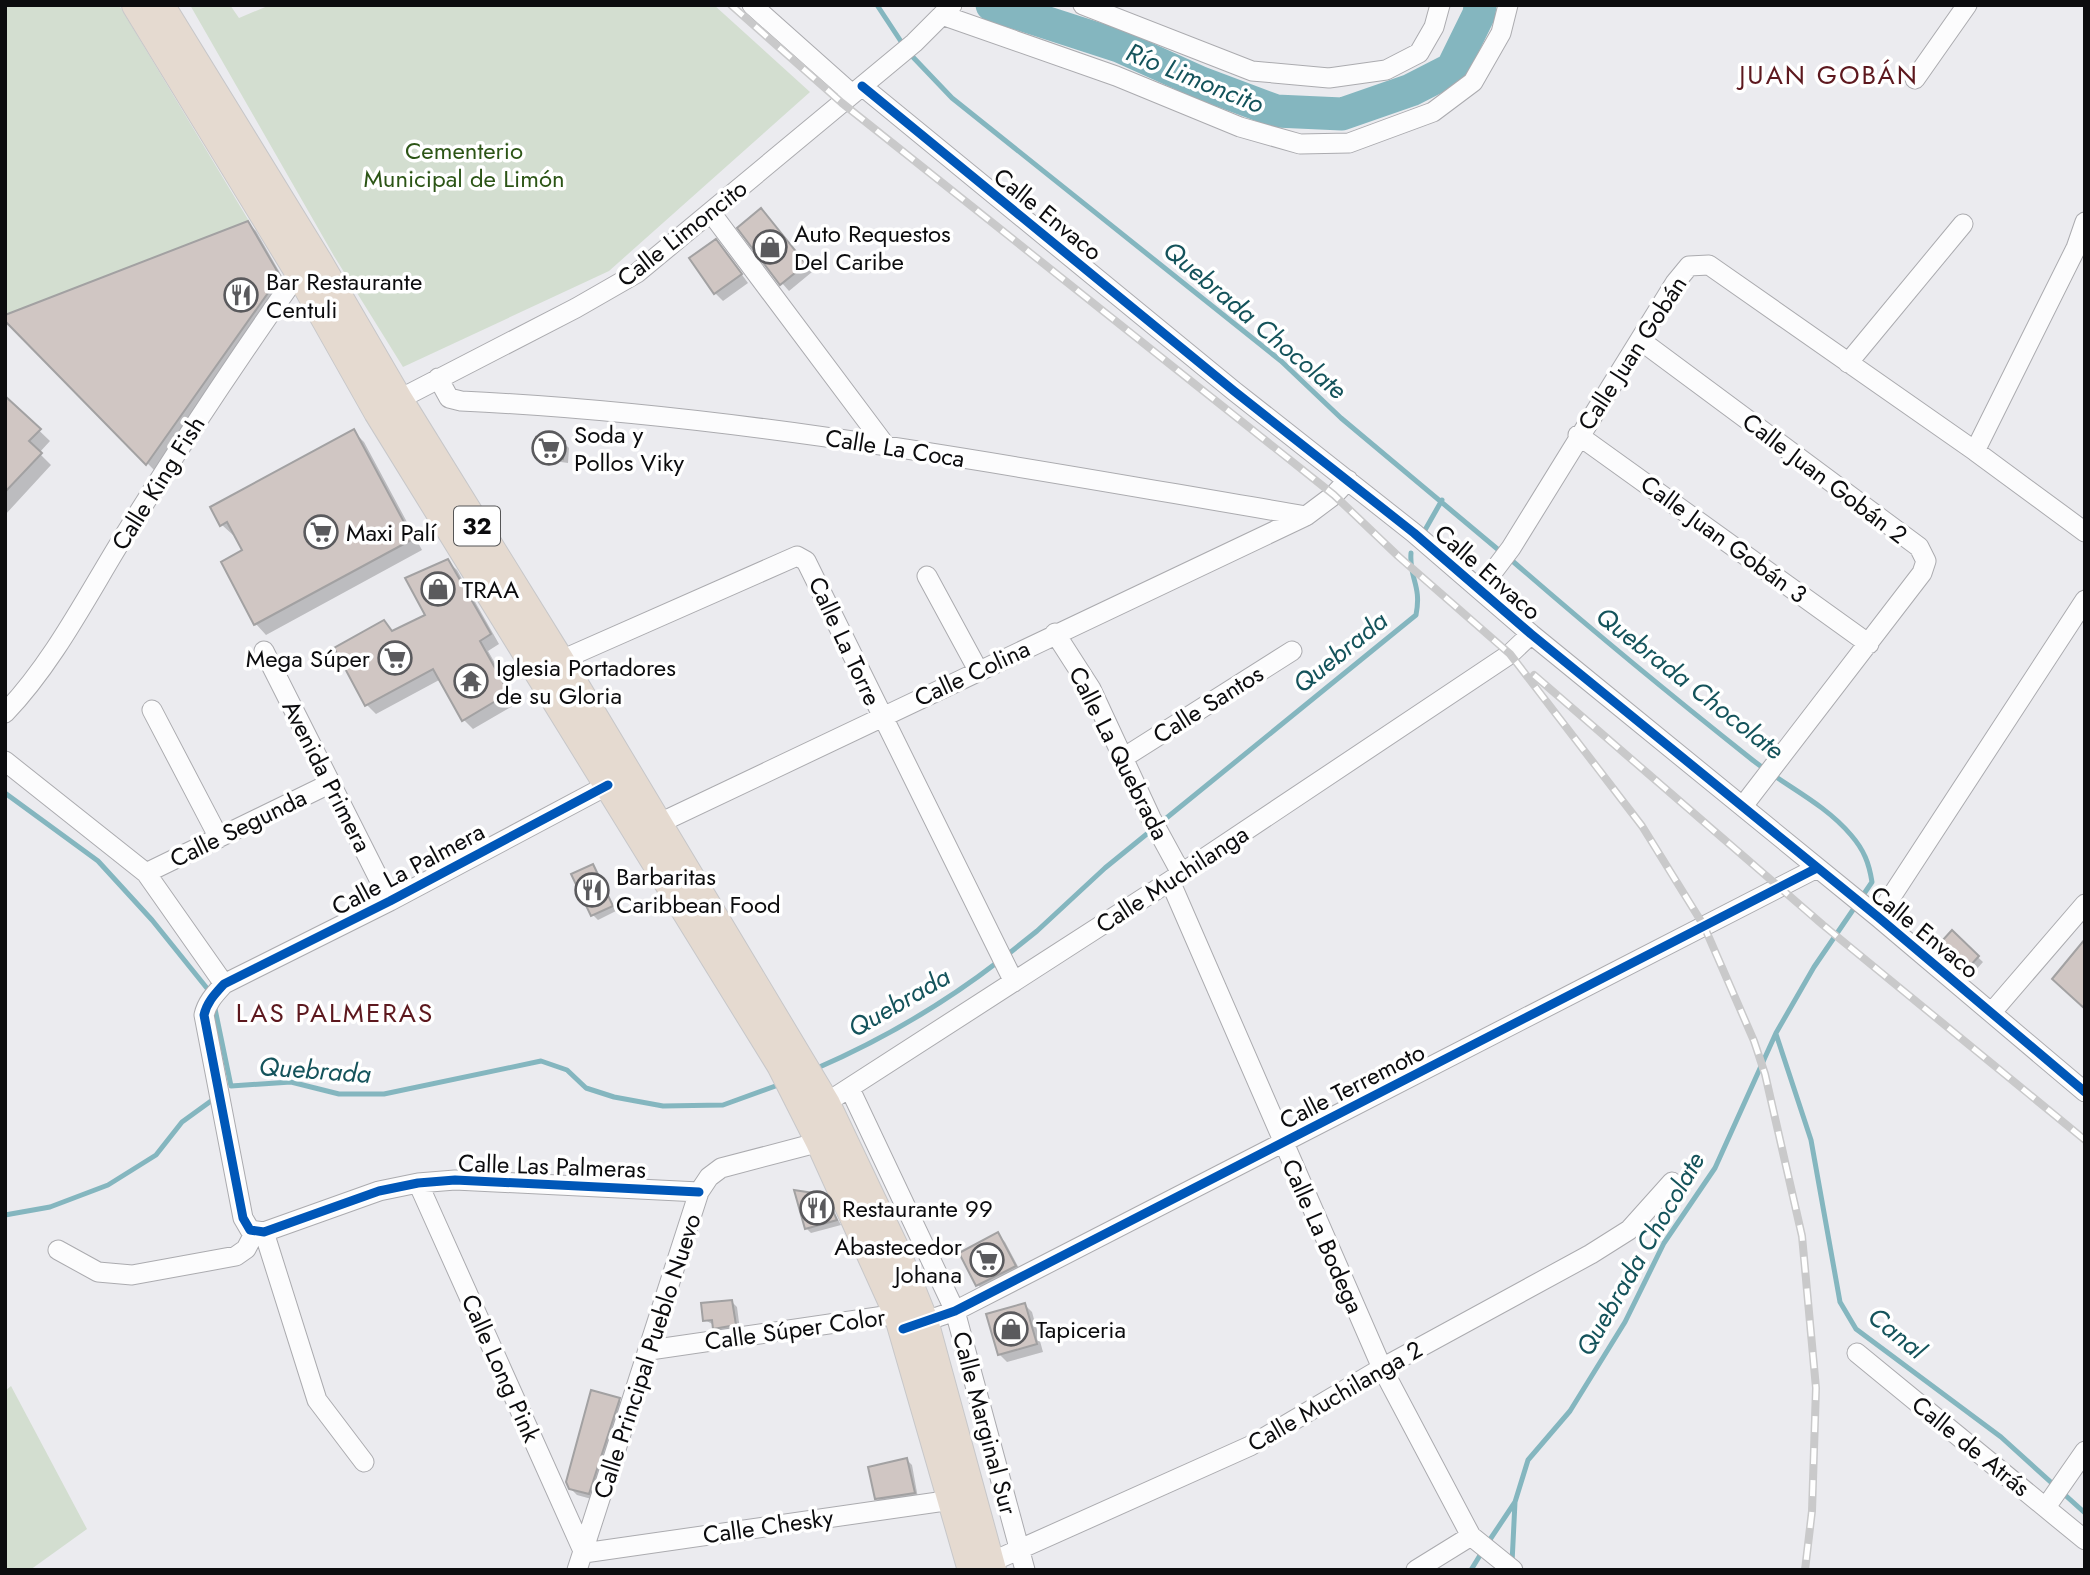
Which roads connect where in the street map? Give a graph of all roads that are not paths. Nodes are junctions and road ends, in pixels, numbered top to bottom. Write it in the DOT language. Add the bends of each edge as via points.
graph roads {
  1 [pos="136,5"];
  2 [pos="160,5"];
  3 [pos="752,5"];
  4 [pos="1083,5"];
  5 [pos="1440,5"];
  6 [pos="1508,5"];
  7 [pos="1967,5"];
  8 [pos="948,9"];
  9 [pos="1915,79"];
  10 [pos="857,90"];
  11 [pos="712,214"];
  12 [pos="2085,222"];
  13 [pos="1963,224"];
  14 [pos="308,266"];
  15 [pos="1640,340"];
  16 [pos="1848,363"];
  17 [pos="438,378"];
  18 [pos="388,405"];
  19 [pos="1578,435"];
  20 [pos="885,445"];
  21 [pos="1975,451"];
  22 [pos="1348,480"];
  23 [pos="1306,516"];
  24 [pos="2082,526"];
  25 [pos="927,576"];
  26 [pos="1480,589"];
  27 [pos="2085,600"];
  28 [pos="1055,633"];
  29 [pos="1531,634"];
  30 [pos="1869,644"];
  31 [pos="264,651"];
  32 [pos="1292,651"];
  33 [pos="549,665"];
  34 [pos="978,670"];
  35 [pos="152,709"];
  36 [pos="5,713"];
  37 [pos="880,716"];
  38 [pos="1124,758"];
  39 [pos="5,761"];
  40 [pos="331,783"];
  41 [pos="608,785"];
  42 [pos="1747,800"];
  43 [pos="649,828"];
  44 [pos="219,838"];
  45 [pos="1815,869"];
  46 [pos="146,873"];
  47 [pos="1176,877"];
  48 [pos="390,901"];
  49 [pos="2085,904"];
  50 [pos="1874,914"];
  51 [pos="1011,977"];
  52 [pos="222,986"];
  53 [pos="1992,1012"];
  54 [pos="850,1089"];
  55 [pos="2085,1092"];
  56 [pos="811,1100"];
  57 [pos="820,1142"];
  58 [pos="1282,1144"];
  59 [pos="1672,1182"];
  60 [pos="418,1183"];
  61 [pos="699,1192"];
  62 [pos="260,1232"];
  63 [pos="58,1250"];
  64 [pos="956,1311"];
  65 [pos="908,1322"];
  66 [pos="650,1350"];
  67 [pos="1857,1353"];
  68 [pos="1382,1368"];
  69 [pos="2085,1451"];
  70 [pos="364,1462"];
  71 [pos="952,1500"];
  72 [pos="2046,1507"];
  73 [pos="1475,1539"];
  74 [pos="2085,1540"];
  75 [pos="1020,1550"];
  76 [pos="580,1561"];
  77 [pos="982,1568"];
  78 [pos="1025,1570"];
  79 [pos="1416,1570"];
  80 [pos="1513,1570"];
  1 -- 14 [label="highway, 32"];
  2 -- 14 [label="highway, 32"];
  3 -- 10 [label="street, Calle Envaco"];
  4 -- 5 [label="street" via="1252,71 1329,78 1386,70 1419,53"];
  6 -- 8 [label="street" via="1501,33 1473,82 1433,112 1349,143 1300,144 1240,127"];
  7 -- 9 [label="street"];
  8 -- 10 [label="street, Calle Limoncito"];
  10 -- 11 [label="street, Calle Limoncito"];
  10 -- 22 [label="street, Calle Envaco"];
  11 -- 17 [label="street, Calle Limoncito" via="637,273"];
  11 -- 20 [label="street"];
  12 -- 21 [label="street"];
  13 -- 16 [label="street"];
  14 -- 18 [label="highway, 32"];
  14 -- 36 [label="street, Calle King Fish" via="232,367 69,624"];
  15 -- 16 [label="street, Calle Juan Gobán" via="1689,266 1709,265"];
  15 -- 19 [label="street, Calle Juan Gobán"];
  15 -- 30 [label="street, Calle Juan Gobán 2" via="1925,554 1922,573"];
  16 -- 21 [label="street, Calle Juan Gobán"];
  17 -- 18 [label="street, Calle Limoncito"];
  17 -- 20 [label="street, Calle La Coca" via="449,398 461,401 576,406"];
  18 -- 33 [label="highway, 32"];
  19 -- 26 [label="street, Calle Juan Gobán" via="1511,548"];
  19 -- 30 [label="street, Calle Juan Gobán 3"];
  20 -- 23 [label="street, Calle La Coca"];
  21 -- 24 [label="street, Calle Juan Gobán"];
  22 -- 23 [label="street"];
  22 -- 26 [label="street, Calle Envaco"];
  23 -- 28 [label="street, Calle Colina"];
  25 -- 34 [label="street"];
  26 -- 29 [label="street, Calle Envaco"];
  27 -- 50 [label="street"];
  28 -- 34 [label="street, Calle Colina"];
  28 -- 38 [label="street, Calle La Quebrada" via="1091,689"];
  29 -- 42 [label="street, Calle Envaco"];
  29 -- 47 [label="street, Calle Muchilanga" via="1510,654"];
  30 -- 42 [label="street, Calle Juan Gobán 2"];
  31 -- 40 [label="street, Avenida Primera"];
  32 -- 38 [label="street, Calle Santos"];
  33 -- 37 [label="street, Calle La Torre" via="797,556 813,573"];
  33 -- 41 [label="highway, 32"];
  33 -- 43 [label="highway, 32"];
  34 -- 37 [label="street, Calle Colina"];
  35 -- 44 [label="street"];
  37 -- 43 [label="street, Calle Colina"];
  37 -- 51 [label="street, Calle La Torre"];
  38 -- 47 [label="street, Calle La Quebrada"];
  39 -- 46 [label="street"];
  40 -- 44 [label="street, Calle Segunda"];
  40 -- 48 [label="street, Avenida Primera"];
  41 -- 43 [label="highway, 32"];
  41 -- 48 [label="street, Calle La Palmera"];
  42 -- 45 [label="street, Calle Envaco"];
  43 -- 56 [label="highway, 32"];
  44 -- 46 [label="street, Calle Segunda"];
  45 -- 50 [label="street, Calle Envaco"];
  45 -- 58 [label="street, Calle Terremoto"];
  46 -- 52 [label="street"];
  47 -- 51 [label="street, Calle Muchilanga"];
  47 -- 58 [label="street, Calle La Bodega"];
  48 -- 52 [label="street, Calle La Palmera"];
  49 -- 53 [label="street"];
  50 -- 53 [label="street, Calle Envaco"];
  51 -- 54 [label="street, Calle Muchilanga"];
  52 -- 62 [label="street" via="204,1015 243,1218 246,1226"];
  53 -- 55 [label="street, Calle Envaco"];
  54 -- 56 [label="street, Calle Muchilanga"];
  54 -- 64 [label="street, Calle Marginal Sur"];
  56 -- 57 [label="highway, 32"];
  56 -- 65 [label="highway, 32" via="895,1249"];
  57 -- 61 [label="street, Calle Principal Pueblo Nuevo" via="721,1168"];
  57 -- 65 [label="highway, 32"];
  58 -- 64 [label="street, Calle Terremoto"];
  58 -- 68 [label="street, Calle La Bodega"];
  59 -- 68 [label="street, Calle Muchilanga 2" via="1629,1230"];
  60 -- 61 [label="street, Calle Las Palmeras" via="455,1180"];
  60 -- 62 [label="street, Calle Las Palmeras" via="379,1191"];
  60 -- 76 [label="street, Calle Long Pink"];
  61 -- 66 [label="street, Calle Principal Pueblo Nuevo"];
  62 -- 63 [label="street" via="236,1256 132,1275 98,1272"];
  62 -- 70 [label="street" via="317,1400"];
  64 -- 65 [label="street, Calle Terremoto"];
  64 -- 75 [label="street, Calle Marginal Sur"];
  65 -- 66 [label="street, Calle Súper Color"];
  65 -- 71 [label="highway, 32"];
  65 -- 77 [label="highway, 32"];
  66 -- 76 [label="street, Calle Principal Pueblo Nuevo"];
  67 -- 72 [label="street, Calle de Atrás"];
  68 -- 73 [label="street, Calle La Bodega"];
  68 -- 75 [label="street, Calle Muchilanga 2" via="1250,1446"];
  69 -- 72 [label="street"];
  71 -- 76 [label="street, Calle Chesky"];
  71 -- 77 [label="highway, 32"];
  72 -- 74 [label="street, Calle de Atrás"];
  73 -- 79 [label="street"];
  73 -- 80 [label="street"];
  75 -- 77 [label="street, Calle Muchilanga 2"];
  75 -- 78 [label="street, Calle Marginal Sur"];
}
